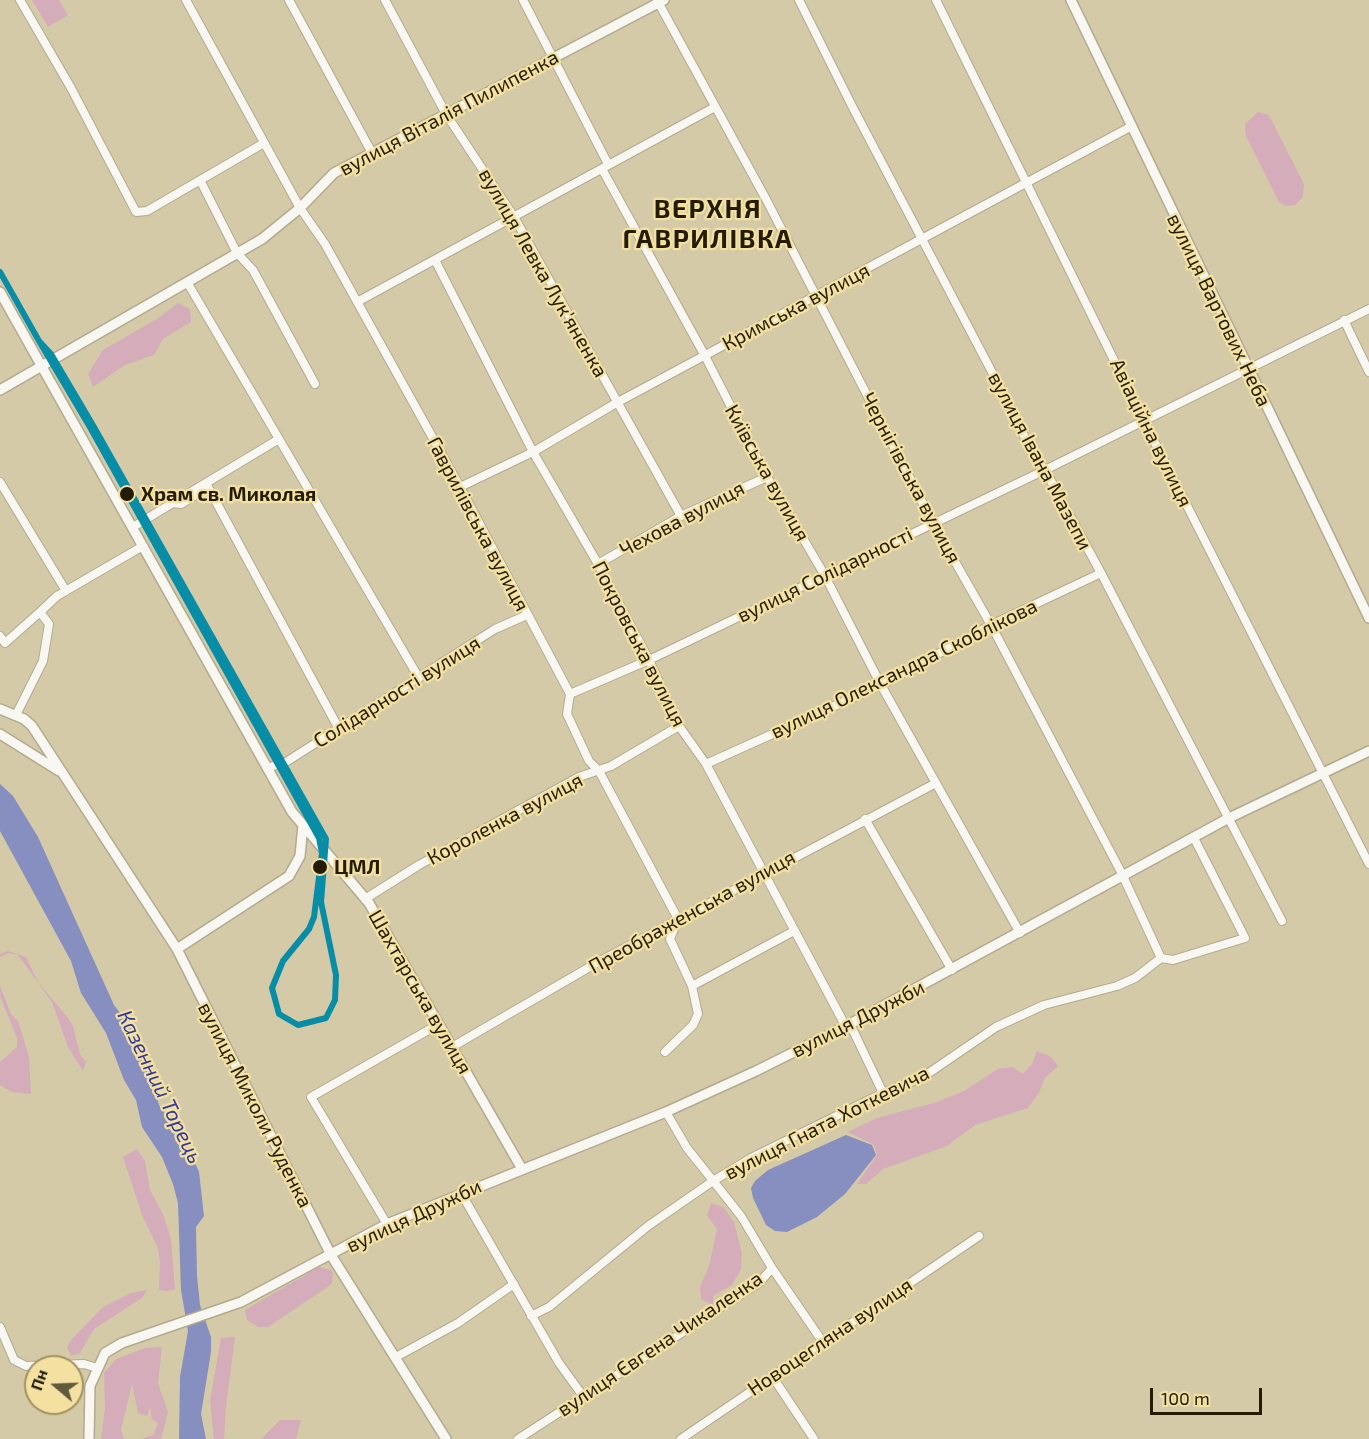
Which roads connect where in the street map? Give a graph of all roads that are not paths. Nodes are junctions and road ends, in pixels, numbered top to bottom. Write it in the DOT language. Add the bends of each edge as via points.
graph roads {
  1 [pos="20,0"];
  2 [pos="186,0"];
  3 [pos="289,0"];
  4 [pos="385,0"];
  5 [pos="523,0"];
  6 [pos="799,0"];
  7 [pos="936,0"];
  8 [pos="1071,0"];
  9 [pos="660,1"];
  10 [pos="555,57"];
  11 [pos="715,107"];
  12 [pos="446,114"];
  13 [pos="1132,126"];
  14 [pos="264,143"];
  15 [pos="372,153"];
  16 [pos="605,167"];
  17 [pos="200,180"];
  18 [pos="1027,181"];
  19 [pos="300,208"];
  20 [pos="514,217"];
  21 [pos="921,239"];
  22 [pos="237,253"];
  23 [pos="435,260"];
  24 [pos="187,282"];
  25 [pos="0,292"];
  26 [pos="816,296"];
  27 [pos="357,302"];
  28 [pos="1369,309"];
  29 [pos="1344,320"];
  30 [pos="705,356"];
  31 [pos="43,365"];
  32 [pos="1247,368"];
  33 [pos="1369,372"];
  34 [pos="315,384"];
  35 [pos="0,390"];
  36 [pos="618,402"];
  37 [pos="1144,422"];
  38 [pos="281,440"];
  39 [pos="533,452"];
  40 [pos="1045,470"];
  41 [pos="767,477"];
  42 [pos="0,482"];
  43 [pos="208,487"];
  44 [pos="460,487"];
  45 [pos="172,503"];
  46 [pos="681,516"];
  47 [pos="933,523"];
  48 [pos="133,528"];
  49 [pos="143,546"];
  50 [pos="598,564"];
  51 [pos="1101,573"];
  52 [pos="824,574"];
  53 [pos="66,591"];
  54 [pos="40,612"];
  55 [pos="526,615"];
  56 [pos="1369,618"];
  57 [pos="991,625"];
  58 [pos="2,640"];
  59 [pos="649,660"];
  60 [pos="419,678"];
  61 [pos="881,685"];
  62 [pos="570,694"];
  63 [pos="0,709"];
  64 [pos="16,715"];
  65 [pos="679,726"];
  66 [pos="339,729"];
  67 [pos="1,735"];
  68 [pos="1369,751"];
  69 [pos="706,764"];
  70 [pos="267,768"];
  71 [pos="599,771"];
  72 [pos="62,772"];
  73 [pos="1321,772"];
  74 [pos="936,783"];
  75 [pos="865,819"];
  76 [pos="1227,819"];
  77 [pos="303,825"];
  78 [pos="1194,838"];
  79 [pos="1369,864"];
  80 [pos="763,872"];
  81 [pos="1124,877"];
  82 [pos="365,899"];
  83 [pos="678,919"];
  84 [pos="1282,921"];
  85 [pos="794,931"];
  86 [pos="1020,933"];
  87 [pos="177,950"];
  88 [pos="1161,958"];
  89 [pos="952,970"];
  90 [pos="692,986"];
  91 [pos="440,1024"];
  92 [pos="848,1026"];
  93 [pos="452,1047"];
  94 [pos="665,1052"];
  95 [pos="883,1093"];
  96 [pos="666,1112"];
  97 [pos="522,1168"];
  98 [pos="713,1180"];
  99 [pos="462,1193"];
  100 [pos="387,1224"];
  101 [pos="979,1236"];
  102 [pos="331,1255"];
  103 [pos="772,1268"];
  104 [pos="514,1284"];
  105 [pos="531,1316"];
  106 [pos="0,1327"];
  107 [pos="822,1341"];
  108 [pos="396,1357"];
  109 [pos="97,1368"];
  110 [pos="772,1376"];
  111 [pos="583,1396"];
  112 [pos="89,1439"];
  113 [pos="446,1439"];
  114 [pos="518,1439"];
  115 [pos="681,1439"];
  116 [pos="814,1439"];
  1 -- 17 [label="street" via="136,212 147,211"];
  2 -- 14 [label="street, Гаврилівська вулиця"];
  3 -- 15 [label="street"];
  4 -- 12 [label="street, вулиця Левка Лук'яненка"];
  5 -- 10 [label="street, Київська вулиця"];
  6 -- 21 [label="street, вулиця Івана Мазепи"];
  7 -- 18 [label="street, Авіаційна вулиця"];
  8 -- 13 [label="street, вулиця Вартових Неба"];
  9 -- 10 [label="street, вулиця Віталія Пилипенка"];
  9 -- 11 [label="street, Чернігівська вулиця"];
  10 -- 12 [label="street, вулиця Віталія Пилипенка"];
  10 -- 16 [label="street, Київська вулиця"];
  11 -- 16 [label="street"];
  11 -- 26 [label="street, Чернігівська вулиця"];
  12 -- 15 [label="street, вулиця Віталія Пилипенка"];
  12 -- 20 [label="street, вулиця Левка Лук'яненка"];
  13 -- 18 [label="street, Кримська вулиця"];
  13 -- 32 [label="street, вулиця Вартових Неба"];
  14 -- 17 [label="street"];
  14 -- 19 [label="street, Гаврилівська вулиця"];
  15 -- 19 [label="street, вулиця Віталія Пилипенка" via="334,172"];
  16 -- 20 [label="street"];
  16 -- 30 [label="street, Київська вулиця"];
  17 -- 22 [label="street"];
  18 -- 21 [label="street, Кримська вулиця"];
  18 -- 37 [label="street, Авіаційна вулиця"];
  19 -- 22 [label="street, вулиця Віталія Пилипенка" via="262,239"];
  19 -- 27 [label="street, Гаврилівська вулиця"];
  20 -- 23 [label="street"];
  20 -- 36 [label="street, вулиця Левка Лук'яненка"];
  21 -- 26 [label="street, Кримська вулиця"];
  21 -- 40 [label="street, вулиця Івана Мазепи" via="1030,451"];
  22 -- 24 [label="street, вулиця Віталія Пилипенка"];
  22 -- 34 [label="street" via="253,270"];
  23 -- 27 [label="street"];
  23 -- 39 [label="street, Покровська вулиця"];
  24 -- 31 [label="street, вулиця Віталія Пилипенка"];
  24 -- 38 [label="street"];
  25 -- 31 [label="street, Шахтарська вулиця"];
  26 -- 30 [label="street, Кримська вулиця"];
  26 -- 47 [label="street, Чернігівська вулиця"];
  27 -- 44 [label="street, Гаврилівська вулиця"];
  28 -- 29 [label="street, вулиця Солідарності"];
  29 -- 32 [label="street, вулиця Солідарності"];
  29 -- 33 [label="street"];
  30 -- 36 [label="street, Кримська вулиця"];
  30 -- 41 [label="street, Київська вулиця"];
  31 -- 35 [label="street, вулиця Віталія Пилипенка"];
  31 -- 48 [label="street, Шахтарська вулиця"];
  32 -- 37 [label="street, вулиця Солідарності"];
  32 -- 56 [label="street, вулиця Вартових Неба"];
  36 -- 39 [label="street, Кримська вулиця"];
  36 -- 46 [label="street, вулиця Левка Лук'яненка"];
  37 -- 40 [label="street, вулиця Солідарності"];
  37 -- 73 [label="street, Авіаційна вулиця"];
  38 -- 43 [label="street"];
  38 -- 45 [label="street"];
  38 -- 60 [label="street"];
  39 -- 44 [label="street, Кримська вулиця"];
  39 -- 50 [label="street, Покровська вулиця"];
  40 -- 47 [label="street, вулиця Солідарності"];
  40 -- 51 [label="street, вулиця Івана Мазепи"];
  41 -- 46 [label="street, Чехова вулиця"];
  41 -- 52 [label="street, Київська вулиця"];
  42 -- 53 [label="street"];
  43 -- 45 [label="street" via="181,504"];
  43 -- 66 [label="street"];
  44 -- 55 [label="street, Гаврилівська вулиця"];
  45 -- 48 [label="street"];
  46 -- 50 [label="street, Чехова вулиця"];
  47 -- 52 [label="street, вулиця Солідарності"];
  47 -- 57 [label="street, Чернігівська вулиця"];
  48 -- 49 [label="street, Шахтарська вулиця"];
  49 -- 53 [label="street"];
  49 -- 70 [label="street, Шахтарська вулиця"];
  50 -- 59 [label="street, Покровська вулиця"];
  51 -- 57 [label="street, вулиця Олександра Скоблікова"];
  51 -- 76 [label="street, вулиця Івана Мазепи"];
  52 -- 59 [label="street, вулиця Солідарності"];
  52 -- 61 [label="street, Київська вулиця"];
  53 -- 54 [label="street"];
  54 -- 58 [label="street"];
  54 -- 64 [label="street" via="49,624 43,661"];
  55 -- 60 [label="street, Солідарності вулиця" via="495,629"];
  55 -- 62 [label="street, Гаврилівська вулиця"];
  57 -- 61 [label="street, вулиця Олександра Скоблікова"];
  57 -- 81 [label="street, Чернігівська вулиця"];
  59 -- 62 [label="street, вулиця Солідарності"];
  59 -- 65 [label="street, Покровська вулиця"];
  60 -- 66 [label="street, Солідарності вулиця"];
  61 -- 69 [label="street, вулиця Олександра Скоблікова"];
  61 -- 74 [label="street, Київська вулиця"];
  62 -- 71 [label="street, Гаврилівська вулиця" via="567,714 589,760"];
  63 -- 64 [label="street"];
  64 -- 72 [label="street, вулиця Миколи Руденка" via="32,726"];
  65 -- 69 [label="street, Покровська вулиця"];
  65 -- 71 [label="street, Короленка вулиця"];
  66 -- 70 [label="street, Солідарності вулиця" via="286,762"];
  67 -- 72 [label="street, вулиця Миколи Руденка"];
  68 -- 73 [label="street, вулиця Дружби"];
  69 -- 80 [label="street, Покровська вулиця"];
  70 -- 77 [label="street, Шахтарська вулиця"];
  71 -- 82 [label="street, Короленка вулиця" via="579,777"];
  71 -- 83 [label="street, Гаврилівська вулиця"];
  72 -- 87 [label="street, вулиця Миколи Руденка"];
  73 -- 76 [label="street, вулиця Дружби"];
  73 -- 79 [label="street, Авіаційна вулиця"];
  74 -- 75 [label="street, Преображенська вулиця"];
  74 -- 86 [label="street, Київська вулиця"];
  75 -- 80 [label="street, Преображенська вулиця"];
  75 -- 89 [label="street"];
  76 -- 78 [label="street, вулиця Дружби"];
  76 -- 84 [label="street, вулиця Івана Мазепи" via="1232,821"];
  77 -- 82 [label="street, Шахтарська вулиця"];
  77 -- 87 [label="street" via="300,856 289,876"];
  78 -- 81 [label="street, вулиця Дружби"];
  78 -- 88 [label="street" via="1245,938 1173,960"];
  80 -- 83 [label="street, Преображенська вулиця"];
  80 -- 85 [label="street, Покровська вулиця"];
  81 -- 86 [label="street, вулиця Дружби"];
  81 -- 88 [label="street, Чернігівська вулиця"];
  82 -- 91 [label="street, Шахтарська вулиця"];
  83 -- 90 [label="street" via="669,939"];
  83 -- 93 [label="street, Преображенська вулиця"];
  85 -- 90 [label="street"];
  85 -- 92 [label="street, Покровська вулиця"];
  86 -- 89 [label="street, вулиця Дружби"];
  87 -- 102 [label="street, вулиця Миколи Руденка"];
  88 -- 95 [label="street, вулиця Гната Хоткевича" via="1117,986 1044,1005 996,1027 923,1077"];
  89 -- 92 [label="street, вулиця Дружби"];
  90 -- 94 [label="street" via="698,1014 693,1025"];
  91 -- 93 [label="street, Шахтарська вулиця"];
  91 -- 100 [label="street" via="311,1096"];
  92 -- 95 [label="street, Покровська вулиця"];
  92 -- 96 [label="street, вулиця Дружби"];
  93 -- 97 [label="street, Шахтарська вулиця"];
  95 -- 98 [label="street, вулиця Гната Хоткевича"];
  96 -- 97 [label="street, вулиця Дружби"];
  96 -- 98 [label="street" via="687,1148"];
  97 -- 99 [label="street, вулиця Дружби"];
  98 -- 103 [label="street" via="741,1216"];
  98 -- 105 [label="street, вулиця Гната Хоткевича" via="648,1226 549,1307"];
  99 -- 100 [label="street, вулиця Дружби"];
  99 -- 104 [label="street"];
  100 -- 102 [label="street, вулиця Дружби"];
  101 -- 107 [label="street, Новоцегляна вулиця"];
  102 -- 108 [label="street, вулиця Миколи Руденка"];
  102 -- 109 [label="street, вулиця Дружби" via="241,1302 122,1342 105,1353"];
  103 -- 107 [label="street"];
  103 -- 111 [label="street, вулиця Євгена Чикаленка" via="760,1282"];
  104 -- 105 [label="street"];
  104 -- 108 [label="street" via="458,1323"];
  105 -- 111 [label="street"];
  106 -- 109 [label="street" via="14,1360 26,1366 84,1364"];
  107 -- 110 [label="street, Новоцегляна вулиця"];
  108 -- 113 [label="street, вулиця Миколи Руденка"];
  109 -- 112 [label="street" via="90,1386"];
  110 -- 115 [label="street, Новоцегляна вулиця"];
  110 -- 116 [label="street"];
  111 -- 114 [label="street, вулиця Євгена Чикаленка"];
}
